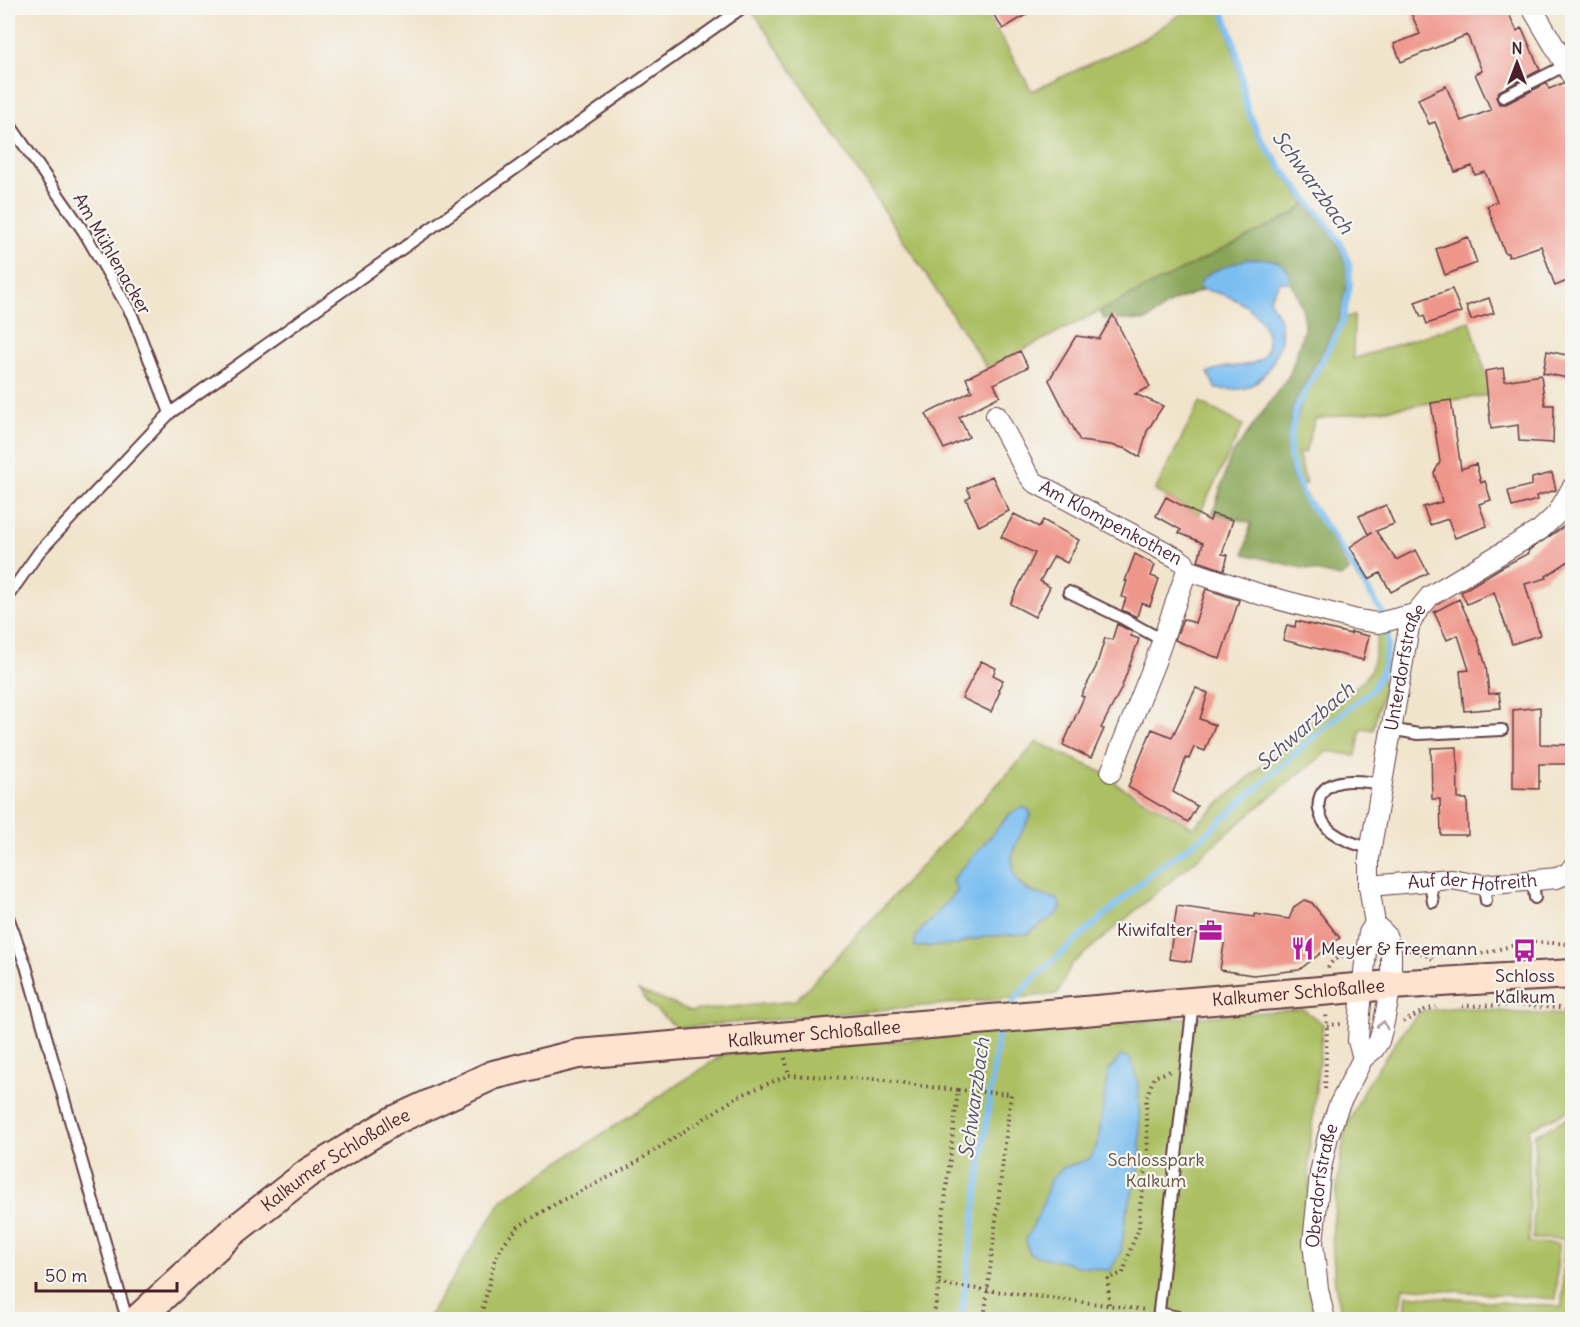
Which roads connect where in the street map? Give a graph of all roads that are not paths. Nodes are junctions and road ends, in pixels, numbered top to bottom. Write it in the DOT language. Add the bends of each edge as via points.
graph roads {
  1 [pos="742,8"];
  2 [pos="1532,8"];
  3 [pos="1569,71"];
  4 [pos="1503,97"];
  5 [pos="8,122"];
  6 [pos="170,413"];
  7 [pos="996,415"];
  8 [pos="1571,493"];
  9 [pos="1187,570"];
  10 [pos="1069,592"];
  11 [pos="8,596"];
  12 [pos="1415,614"];
  13 [pos="1162,640"];
  14 [pos="1390,729"];
  15 [pos="1502,730"];
  16 [pos="1111,772"];
  17 [pos="1381,783"];
  18 [pos="1370,848"];
  19 [pos="1572,868"];
  20 [pos="1430,881"];
  21 [pos="1369,886"];
  22 [pos="1433,902"];
  23 [pos="8,917"];
  24 [pos="1376,924"];
  25 [pos="1572,974"];
  26 [pos="1391,986"];
  27 [pos="1363,988"];
  28 [pos="1193,1002"];
  29 [pos="1363,1058"];
  30 [pos="1159,1316"];
  31 [pos="129,1320"];
  32 [pos="137,1320"];
  33 [pos="1193,1320"];
  34 [pos="1325,1320"];
  1 -- 6 [label="lane"];
  2 -- 3 [label="street"];
  3 -- 4 [label="lane"];
  5 -- 6 [label="lane, Am Mühlenacker" via="84,232 132,315"];
  6 -- 11 [label="lane" via="39,552"];
  7 -- 9 [label="street, Am Klompenkothen" via="1034,482 1177,558"];
  8 -- 12 [label="street, Unterdorfstraße" via="1540,530 1430,596"];
  9 -- 12 [label="street, Am Klompenkothen" via="1262,595 1353,618 1384,621"];
  9 -- 13 [label="street, Am Klompenkothen"];
  10 -- 13 [label="lane"];
  12 -- 14 [label="street, Unterdorfstraße" via="1409,627"];
  13 -- 16 [label="street, Am Klompenkothen"];
  14 -- 15 [label="lane" via="1418,734"];
  14 -- 17 [label="street, Unterdorfstraße"];
  17 -- 18 [label="street, Unterdorfstraße"];
  17 -- 18 [label="lane" via="1340,782 1321,792 1318,800 1322,818 1331,831"];
  18 -- 21 [label="street, Unterdorfstraße"];
  19 -- 20 [label="street, Auf der Hofreith" via="1534,889 1485,893 1451,879"];
  20 -- 21 [label="street, Auf der Hofreith"];
  20 -- 22 [label="lane"];
  21 -- 24 [label="street, Unterdorfstraße"];
  23 -- 31 [label="lane" via="26,966"];
  24 -- 26 [label="street, Unterdorfstraße" via="1386,935 1391,951"];
  24 -- 27 [label="street" via="1369,933"];
  25 -- 26 [label="main road, Kalkumer Schloßallee"];
  26 -- 27 [label="main road, Kalkumer Schloßallee"];
  29 -- 26 [label="street, Oberdorfstraße, one-way" via="1379,1041"];
  27 -- 28 [label="main road, Kalkumer Schloßallee"];
  27 -- 29 [label="street" via="1358,1041"];
  28 -- 30 [label="lane"];
  28 -- 32 [label="main road, Kalkumer Schloßallee" via="578,1054 492,1075 393,1121 308,1173 231,1233"];
  29 -- 34 [label="street, Oberdorfstraße" via="1339,1105 1320,1173 1314,1243"];
  30 -- 33 [label="lane"];
}
